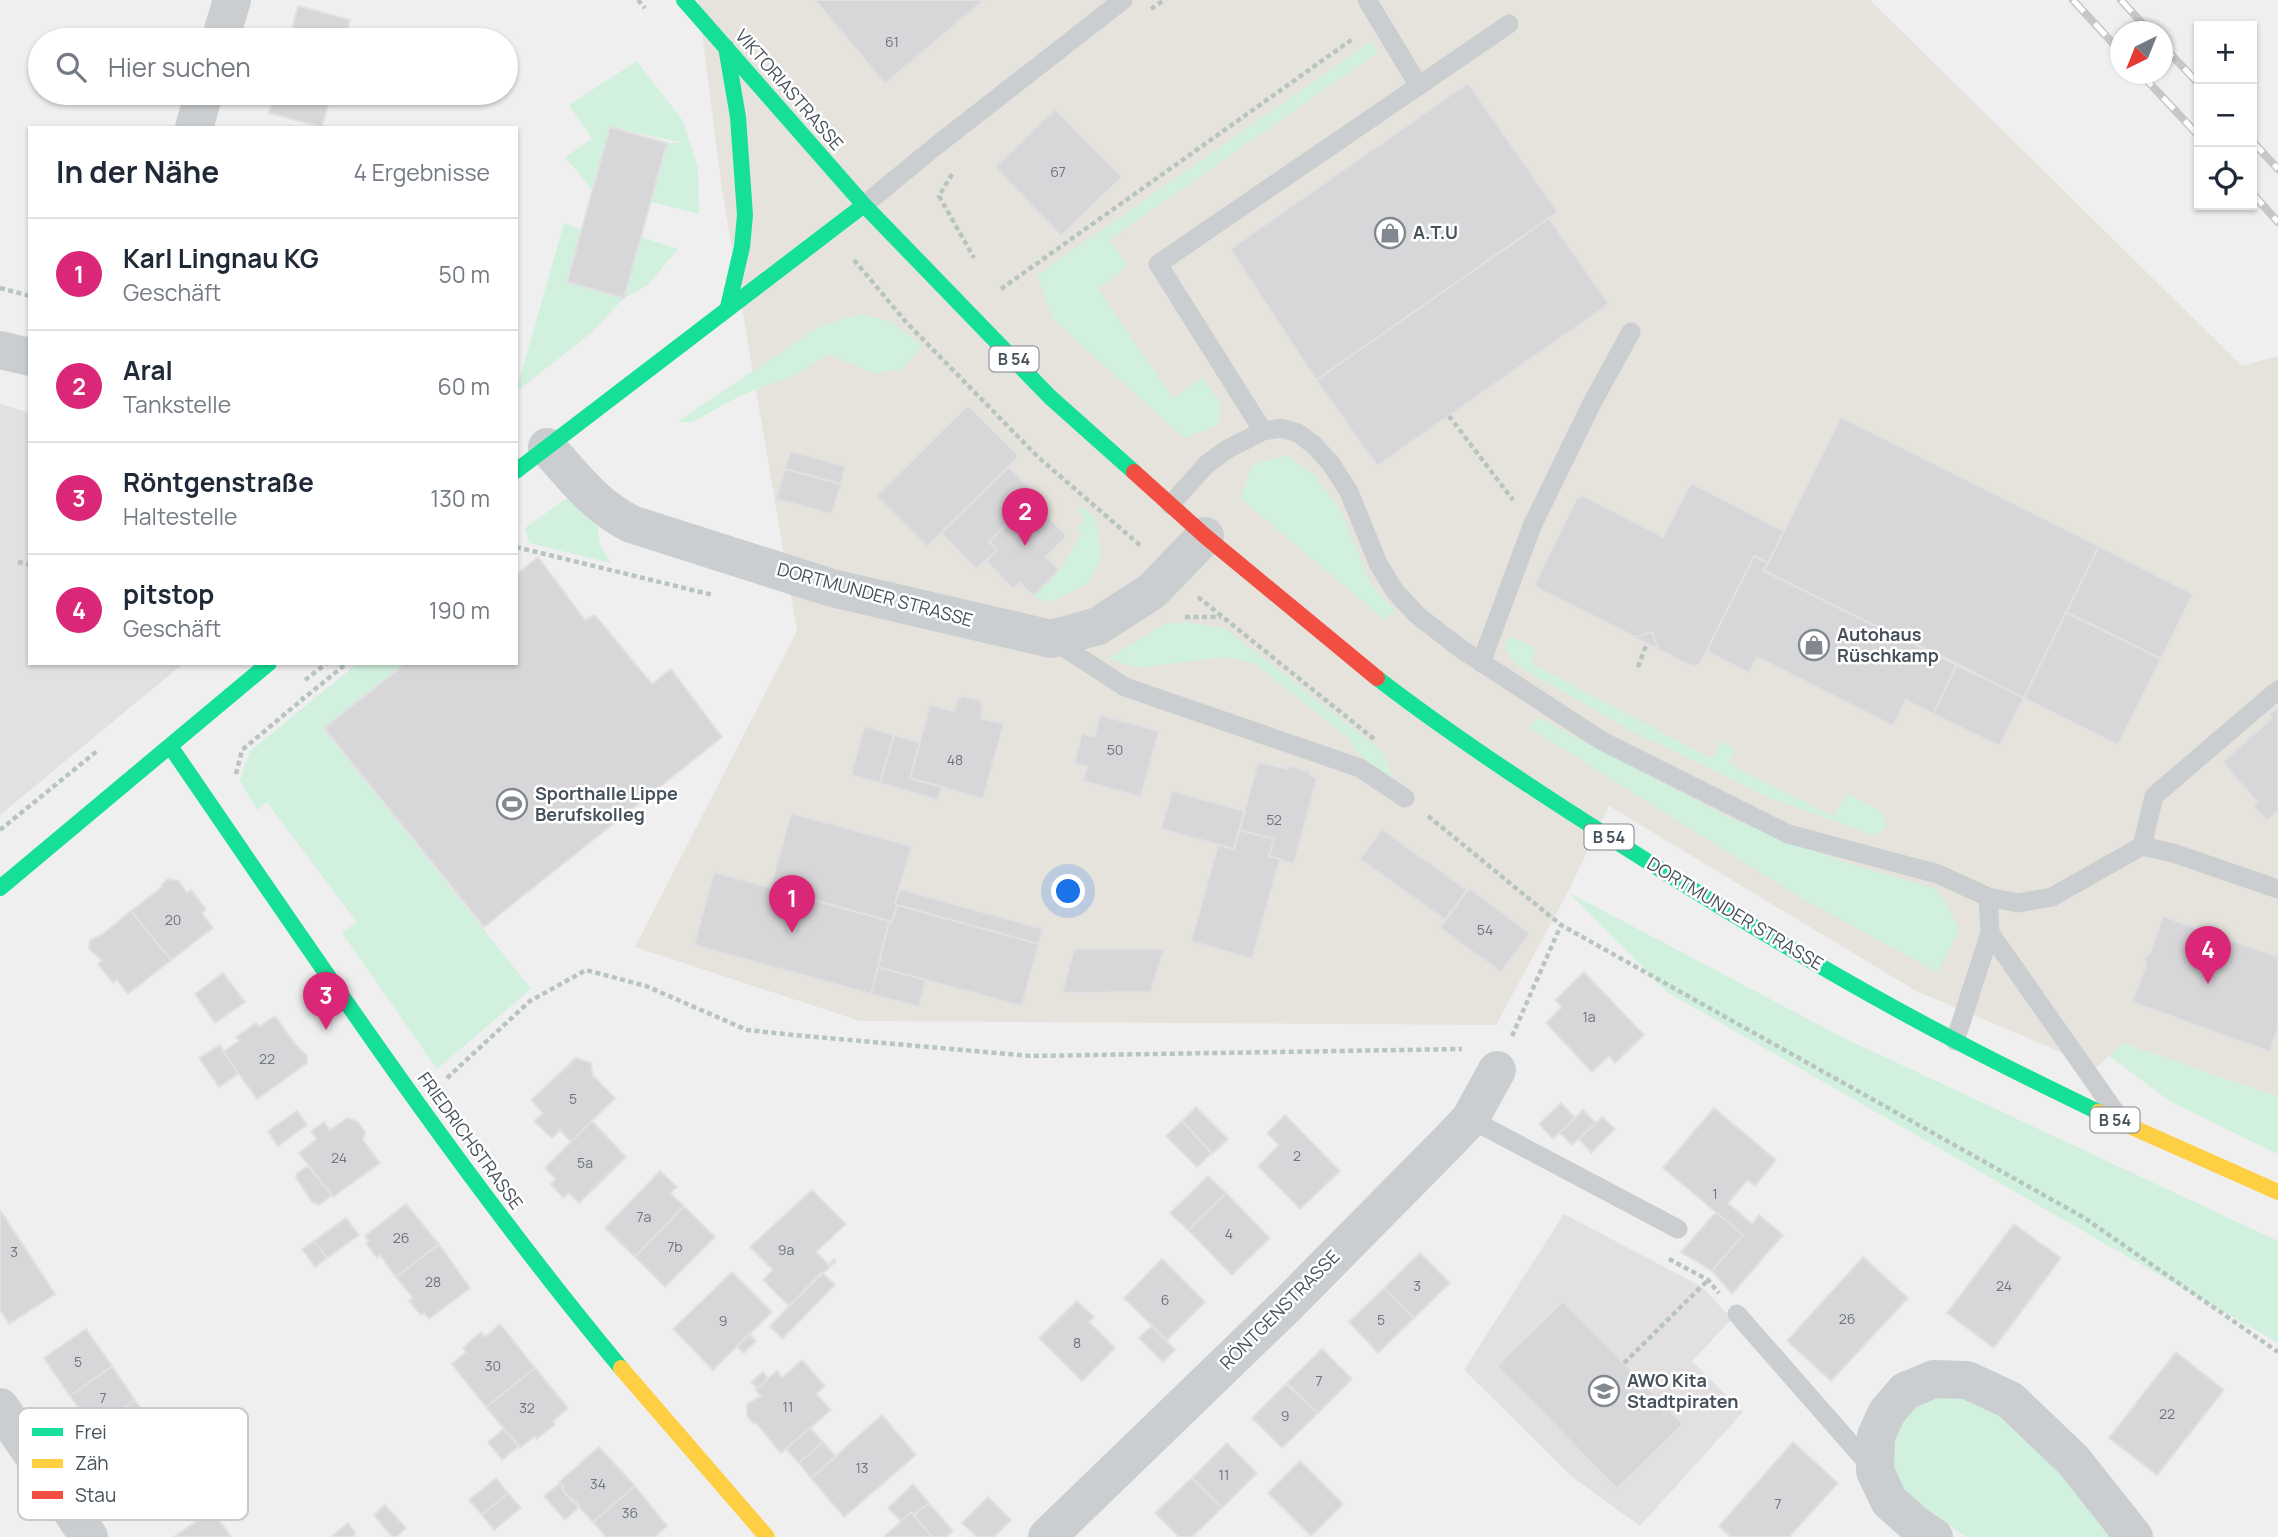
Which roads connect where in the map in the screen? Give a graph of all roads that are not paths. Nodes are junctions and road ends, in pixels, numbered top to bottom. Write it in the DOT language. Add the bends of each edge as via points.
graph roads {
  1 [pos="232,0"];
  2 [pos="684,0"];
  3 [pos="1123,0"];
  4 [pos="1367,0"];
  5 [pos="1509,24"];
  6 [pos="224,28"];
  7 [pos="726,47"];
  8 [pos="1419,86"];
  9 [pos="201,105"];
  10 [pos="195,126"];
  11 [pos="864,205"];
  12 [pos="728,307"];
  13 [pos="1631,332"];
  14 [pos="0,350"];
  15 [pos="28,357"];
  16 [pos="1263,431"];
  17 [pos="547,447"];
  18 [pos="518,469"];
  19 [pos="1170,505"];
  20 [pos="1205,536"];
  21 [pos="1051,639"];
  22 [pos="1481,663"];
  23 [pos="267,665"];
  24 [pos="2278,690"];
  25 [pos="170,746"];
  26 [pos="1405,798"];
  27 [pos="2142,846"];
  28 [pos="0,888"];
  29 [pos="2278,889"];
  30 [pos="1988,897"];
  31 [pos="1990,933"];
  32 [pos="1955,1041"];
  33 [pos="1497,1070"];
  34 [pos="1470,1119"];
  35 [pos="2124,1125"];
  36 [pos="2278,1192"];
  37 [pos="1678,1229"];
  38 [pos="1737,1314"];
  39 [pos="0,1407"];
  40 [pos="18,1433"];
  41 [pos="1875,1471"];
  42 [pos="77,1520"];
  43 [pos="89,1537"];
  44 [pos="767,1537"];
  45 [pos="1047,1537"];
  46 [pos="1934,1537"];
  47 [pos="2134,1537"];
  1 -- 6 [label="street"];
  2 -- 7 [label="street, VIKTORIASTRASSE / B 54"];
  3 -- 11 [label="lane"];
  4 -- 8 [label="lane"];
  5 -- 8 [label="lane"];
  7 -- 11 [label="street, VIKTORIASTRASSE / B 54"];
  7 -- 12 [label="street" via="738,117 745,215"];
  8 -- 16 [label="lane" via="1158,264"];
  9 -- 10 [label="street"];
  11 -- 12 [label="street"];
  11 -- 19 [label="street, DORTMUNDER STRASSE / B 54" via="1050,397"];
  12 -- 17 [label="street"];
  13 -- 22 [label="lane" via="1532,526"];
  14 -- 15 [label="street"];
  16 -- 19 [label="lane" via="1207,464"];
  16 -- 22 [label="lane" via="1281,428 1298,433 1315,446 1349,492 1394,590 1417,615"];
  17 -- 18 [label="street"];
  17 -- 21 [label="street, DORTMUNDER STRASSE" via="586,493 631,524 832,588"];
  19 -- 20 [label="street, DORTMUNDER STRASSE / B 54"];
  20 -- 21 [label="street, DORTMUNDER STRASSE" via="1152,591 1098,626"];
  20 -- 32 [label="street, DORTMUNDER STRASSE / B 54" via="1412,705 1540,793 1797,953"];
  21 -- 26 [label="lane" via="1125,687 1360,768"];
  22 -- 30 [label="lane" via="1602,741 1788,834 1938,874"];
  23 -- 25 [label="street"];
  24 -- 27 [label="lane" via="2154,796"];
  25 -- 28 [label="street"];
  25 -- 44 [label="street, FRIEDRICHSTRASSE" via="511,1230 614,1361"];
  27 -- 29 [label="lane"];
  27 -- 30 [label="lane" via="2052,897 2018,903"];
  30 -- 31 [label="lane"];
  31 -- 32 [label="lane"];
  31 -- 35 [label="lane"];
  32 -- 35 [label="street, DORTMUNDER STRASSE / B 54"];
  33 -- 34 [label="street, RÖNTGENSTRASSE"];
  34 -- 37 [label="lane"];
  34 -- 45 [label="street, RÖNTGENSTRASSE" via="1289,1303"];
  35 -- 36 [label="street, DORTMUNDER STRASSE / B 54"];
  38 -- 41 [label="lane"];
  39 -- 40 [label="street"];
  41 -- 46 [label="street" via="1889,1501"];
  41 -- 47 [label="street" via="1876,1436 1887,1412 1905,1391 1934,1379 1967,1380 2010,1400 2073,1460"];
  42 -- 43 [label="street"];
}
